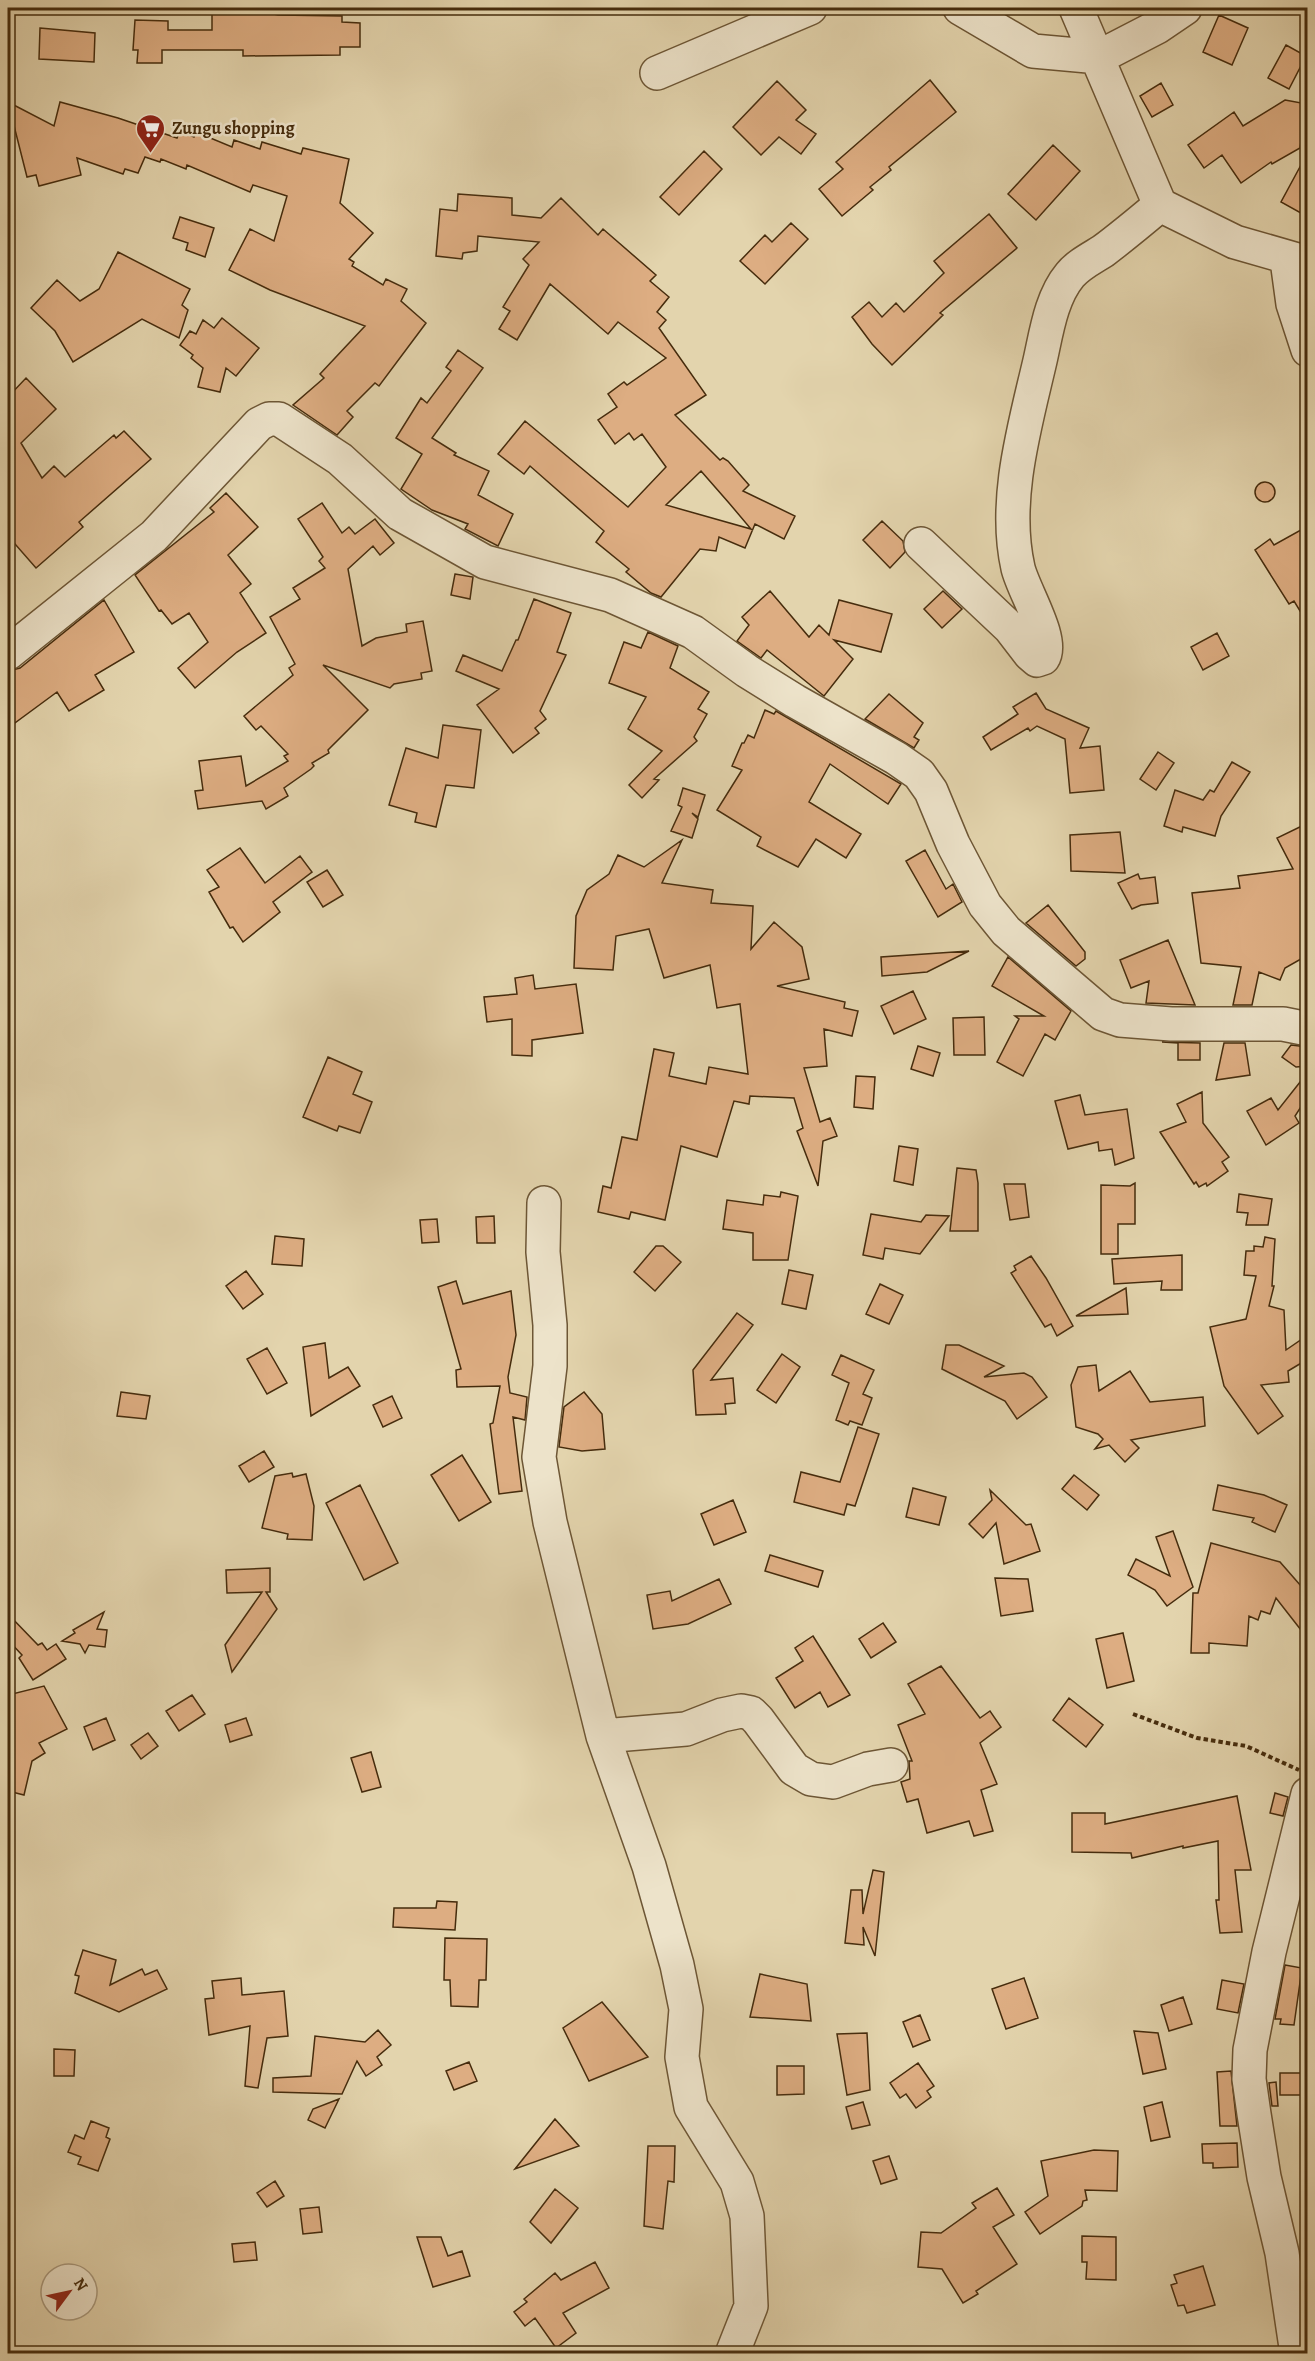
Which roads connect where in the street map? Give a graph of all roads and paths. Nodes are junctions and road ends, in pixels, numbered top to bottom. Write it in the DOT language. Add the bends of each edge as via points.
graph roads {
  1 [pos="810,8"];
  2 [pos="960,8"];
  3 [pos="1076,8"];
  4 [pos="1185,8"];
  5 [pos="1099,57"];
  6 [pos="657,73"];
  7 [pos="1160,205"];
  8 [pos="1298,262"];
  9 [pos="1308,350"];
  10 [pos="921,544"];
  11 [pos="8,653"];
  12 [pos="1308,1029"];
  13 [pos="544,1203"];
  14 [pos="1132,1714"];
  15 [pos="603,1736"];
  16 [pos="891,1765"];
  17 [pos="1308,1774"];
  18 [pos="1308,1794"];
  19 [pos="732,2354"];
  20 [pos="1297,2354"];
  1 -- 6 [label="street"];
  2 -- 5 [label="street" via="1033,51"];
  3 -- 5 [label="street"];
  4 -- 5 [label="street"];
  5 -- 7 [label="street"];
  7 -- 8 [label="street" via="1235,242"];
  7 -- 10 [label="street" via="1070,274 1056,297 1021,444 1015,498 1018,569 1044,635 1043,658 1037,660 1030,654 1010,628"];
  8 -- 9 [label="street" via="1293,304"];
  11 -- 12 [label="street" via="154,536 259,424 279,419 340,459 400,514 485,562 610,595 693,632 747,671 919,774 931,791 985,905 1027,952 1103,1014 1151,1023 1283,1024"];
  13 -- 15 [label="street" via="550,1366 539,1457 550,1522"];
  14 -- 17 [label="path" via="1197,1738 1246,1746"];
  15 -- 16 [label="street" via="686,1728 741,1711 751,1713 794,1769 812,1779 833,1782 868,1768"];
  15 -- 19 [label="street" via="649,1866 677,1965 686,2009 682,2057 691,2107 737,2182 747,2216 751,2306"];
  18 -- 20 [label="street" via="1269,1952 1250,2050 1249,2079"];
}
